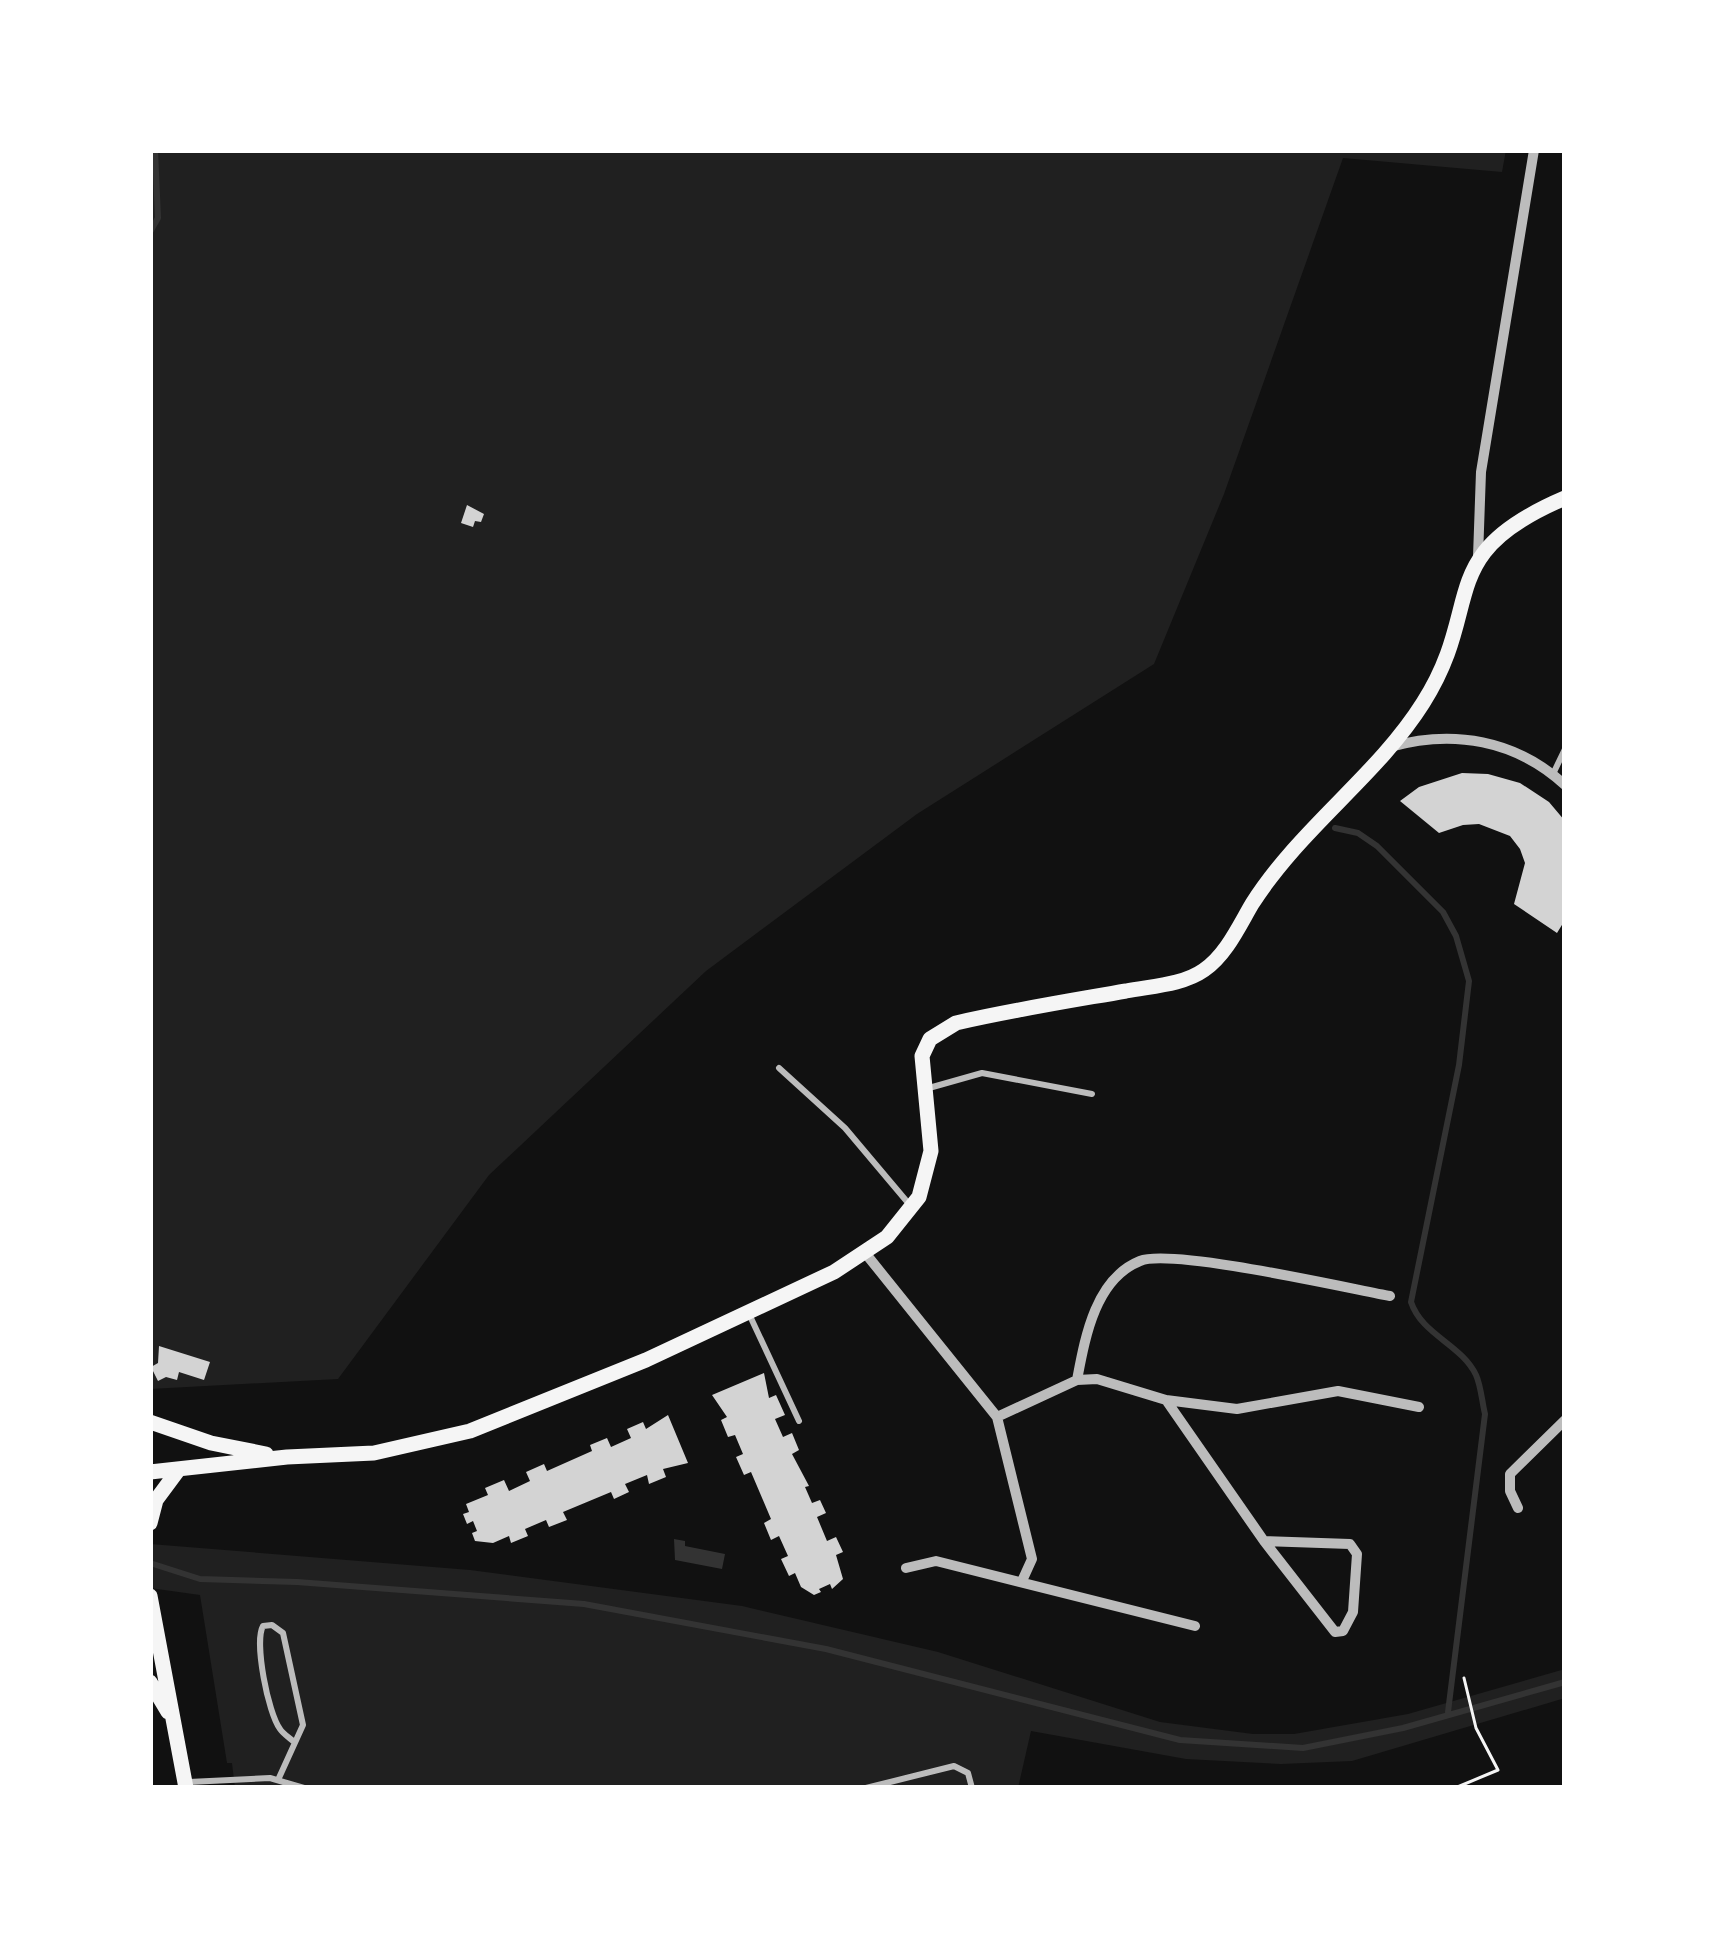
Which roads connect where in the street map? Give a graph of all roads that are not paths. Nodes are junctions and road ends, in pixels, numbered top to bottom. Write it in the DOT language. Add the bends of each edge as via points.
graph roads {
  1 [pos="1534,150"];
  2 [pos="1565,498"];
  3 [pos="1478,557"];
  4 [pos="1415,715"];
  5 [pos="1425,739"];
  6 [pos="1387,748"];
  7 [pos="1565,749"];
  8 [pos="1552,774"];
  9 [pos="1565,785"];
  10 [pos="778,1069"];
  11 [pos="925,1089"];
  12 [pos="1092,1094"];
  13 [pos="912,1209"];
  14 [pos="866,1254"];
  15 [pos="1390,1296"];
  16 [pos="749,1314"];
  17 [pos="1077,1380"];
  18 [pos="1166,1400"];
  19 [pos="1419,1407"];
  20 [pos="998,1417"];
  21 [pos="1565,1420"];
  22 [pos="799,1421"];
  23 [pos="150,1422"];
  24 [pos="287,1457"];
  25 [pos="179,1469"];
  26 [pos="150,1472"];
  27 [pos="1518,1508"];
  28 [pos="150,1523"];
  29 [pos="1264,1541"];
  30 [pos="906,1568"];
  31 [pos="1022,1581"];
  32 [pos="150,1596"];
  33 [pos="1195,1626"];
  34 [pos="150,1682"];
  35 [pos="173,1719"];
  36 [pos="294,1742"];
  37 [pos="278,1780"];
  38 [pos="186,1785"];
  39 [pos="871,1787"];
  40 [pos="304,1788"];
  41 [pos="972,1788"];
  1 -- 3 [label="street" via="1481,472"];
  2 -- 3 [label="main road" via="1511,524"];
  3 -- 4 [label="main road" via="1448,653"];
  4 -- 5 [label="street"];
  4 -- 6 [label="main road"];
  5 -- 6 [label="street"];
  5 -- 8 [label="street" via="1485,742"];
  6 -- 11 [label="main road" via="1297,842 1208,968 948,1026 923,1049"];
  7 -- 8 [label="lane"];
  8 -- 9 [label="street"];
  10 -- 13 [label="lane" via="845,1129"];
  11 -- 12 [label="lane" via="982,1073"];
  11 -- 13 [label="main road" via="930,1163"];
  13 -- 14 [label="main road"];
  14 -- 16 [label="main road"];
  14 -- 20 [label="street"];
  15 -- 17 [label="street" via="1142,1259 1100,1298"];
  16 -- 22 [label="lane"];
  16 -- 24 [label="main road" via="470,1430 395,1450"];
  17 -- 18 [label="street"];
  17 -- 20 [label="street"];
  18 -- 19 [label="street" via="1237,1409 1338,1391"];
  18 -- 29 [label="street"];
  20 -- 31 [label="street" via="1032,1559"];
  21 -- 27 [label="street" via="1510,1474"];
  23 -- 24 [label="main road"];
  24 -- 25 [label="main road"];
  25 -- 26 [label="main road"];
  25 -- 28 [label="main road"];
  29 -- 29 [label="street" via="1326,1623 1343,1631 1353,1612 1357,1554 1350,1544"];
  30 -- 31 [label="street" via="936,1561"];
  31 -- 33 [label="street"];
  32 -- 35 [label="main road"];
  34 -- 35 [label="main road"];
  35 -- 38 [label="main road"];
  36 -- 36 [label="lane" via="272,1708 259,1648 263,1626 283,1633 303,1725"];
  36 -- 37 [label="lane"];
  37 -- 38 [label="lane"];
  37 -- 40 [label="lane"];
  39 -- 41 [label="lane" via="954,1766"];
}
